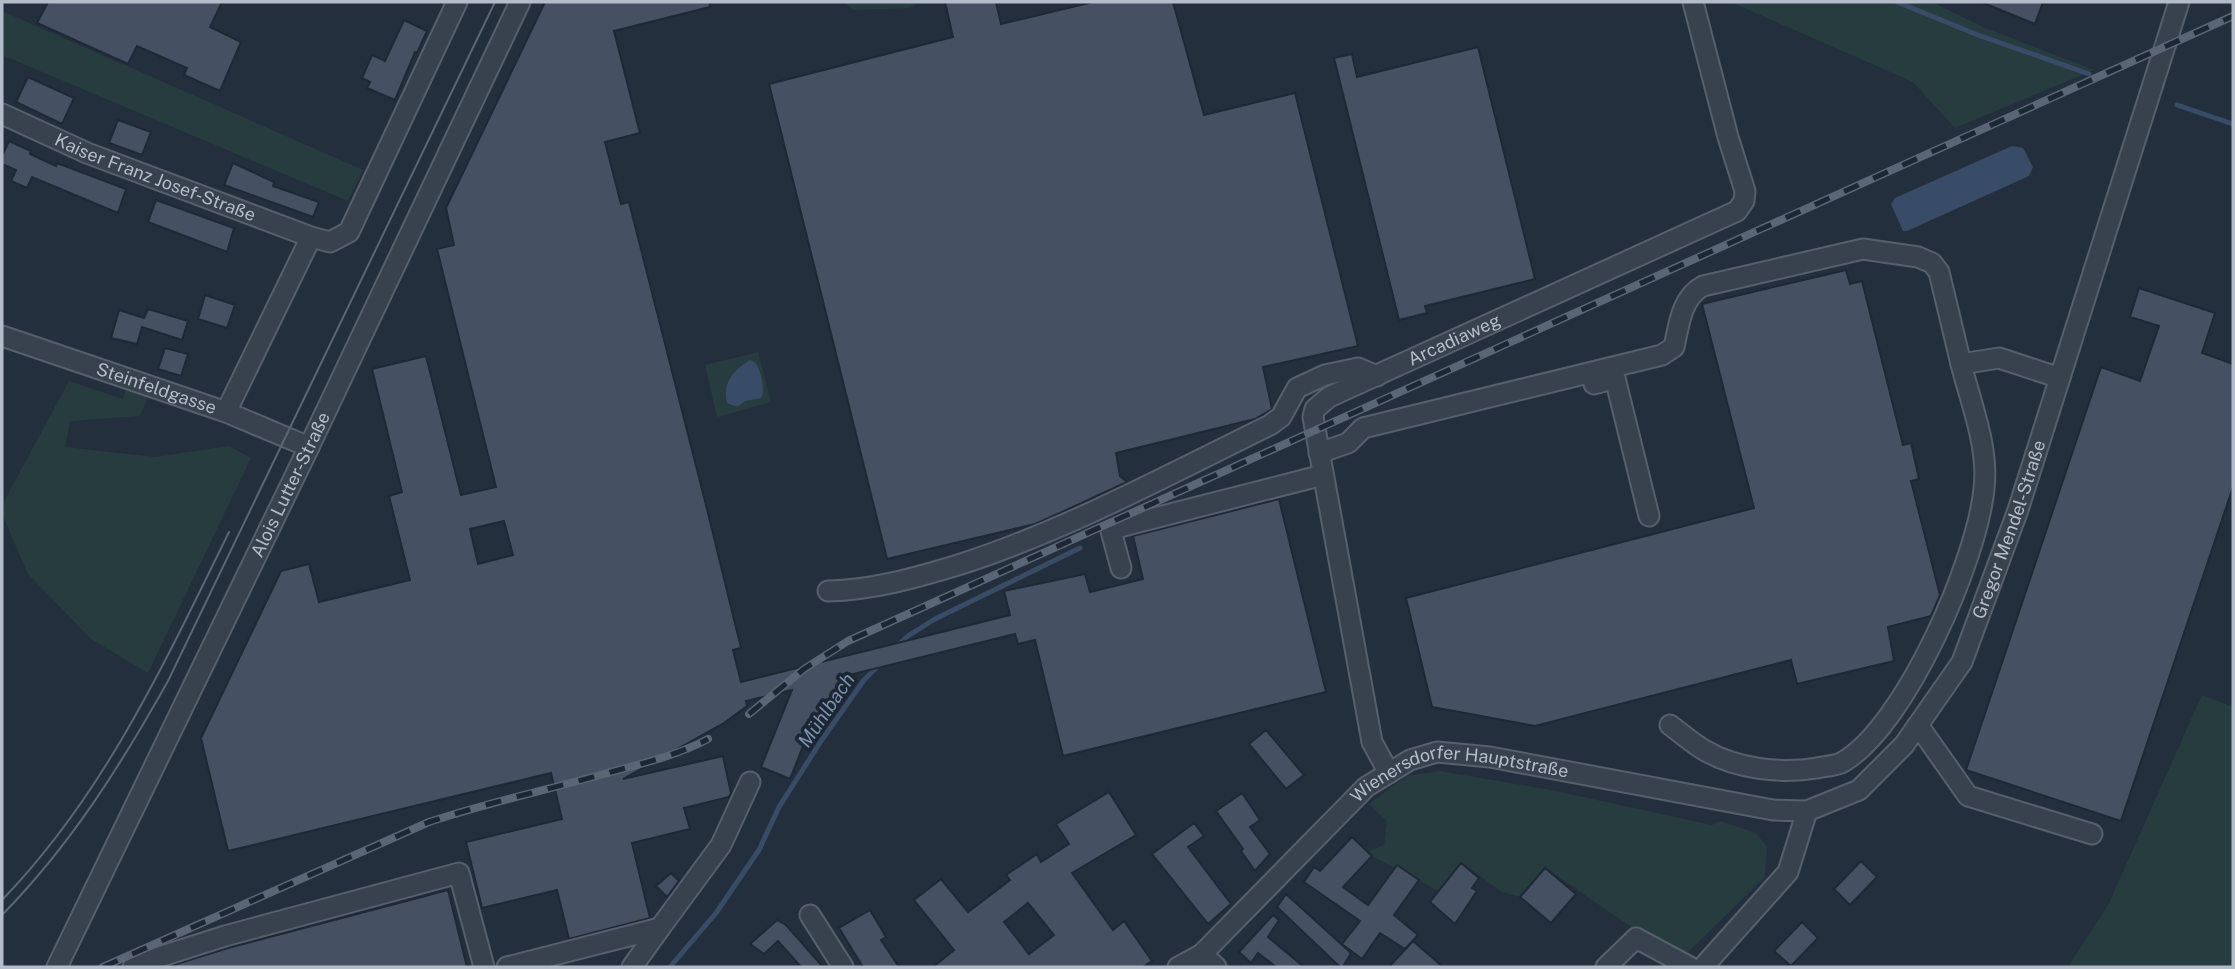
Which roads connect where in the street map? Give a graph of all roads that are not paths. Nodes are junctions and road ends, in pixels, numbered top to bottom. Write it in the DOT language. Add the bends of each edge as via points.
graph roads {
  1 [pos="520,2"];
  2 [pos="1693,2"];
  3 [pos="2179,2"];
  4 [pos="449,4"];
  5 [pos="2,114"];
  6 [pos="311,237"];
  7 [pos="2,336"];
  8 [pos="1961,364"];
  9 [pos="1377,376"];
  10 [pos="2060,378"];
  11 [pos="226,412"];
  12 [pos="1348,443"];
  13 [pos="309,447"];
  14 [pos="1320,453"];
  15 [pos="1324,474"];
  16 [pos="1649,516"];
  17 [pos="1121,568"];
  18 [pos="828,591"];
  19 [pos="1670,725"];
  20 [pos="1918,725"];
  21 [pos="1389,773"];
  22 [pos="750,782"];
  23 [pos="1807,811"];
  24 [pos="2092,834"];
  25 [pos="810,915"];
  26 [pos="660,928"];
  27 [pos="1209,961"];
  28 [pos="1664,962"];
  29 [pos="57,967"];
  30 [pos="133,967"];
  31 [pos="484,967"];
  32 [pos="507,967"];
  33 [pos="632,967"];
  34 [pos="843,967"];
  35 [pos="1178,967"];
  36 [pos="1606,967"];
  37 [pos="1690,967"];
  38 [pos="1703,967"];
  1 -- 13 [label="street, Alois Lutter-Straße"];
  2 -- 9 [label="street, Arcadiaweg" via="1745,191 1737,211"];
  3 -- 10 [label="street, Gregor Mendel-Straße"];
  4 -- 6 [label="street" via="349,232 330,242"];
  5 -- 6 [label="street, Kaiser Franz Josef-Straße" via="87,153"];
  6 -- 11 [label="street"];
  7 -- 11 [label="street, Steinfeldgasse"];
  8 -- 10 [label="street" via="1999,358"];
  8 -- 12 [label="street" via="1939,272 1918,257 1863,249 1703,286 1693,292 1681,316 1674,348 1662,355 1363,428"];
  8 -- 19 [label="street" via="1985,457 1984,490 1952,601 1926,656 1889,716 1867,743 1841,764 1794,772 1743,765 1706,751"];
  9 -- 14 [label="street, Arcadiaweg" via="1329,397 1315,409"];
  9 -- 18 [label="street" via="1358,368 1297,388 1281,417 1270,425 1012,547 915,578"];
  10 -- 20 [label="street, Gregor Mendel-Straße" via="1962,662"];
  11 -- 13 [label="street, Steinfeldgasse"];
  12 -- 14 [label="street"];
  12 -- 16 [label="street" via="1615,379"];
  13 -- 29 [label="street, Alois Lutter-Straße"];
  14 -- 15 [label="street, Arcadiaweg"];
  15 -- 17 [label="street" via="1111,531"];
  15 -- 21 [label="street, Arcadiaweg" via="1372,743"];
  20 -- 23 [label="street, Gregor Mendel-Straße" via="1904,746 1859,790"];
  20 -- 24 [label="street" via="1968,796"];
  21 -- 23 [label="street, Wienersdorfer Hauptstraße" via="1437,752 1467,753 1773,810"];
  21 -- 27 [label="street, Wienersdorfer Hauptstraße" via="1366,787"];
  22 -- 26 [label="street" via="721,845"];
  23 -- 38 [label="street" via="1788,872"];
  25 -- 34 [label="street"];
  26 -- 32 [label="street"];
  26 -- 33 [label="street"];
  27 -- 35 [label="street, Wienersdorfer Hauptstraße"];
  28 -- 36 [label="street" via="1636,938"];
  28 -- 37 [label="street"];
  30 -- 31 [label="street" via="225,936 459,873"];
}
